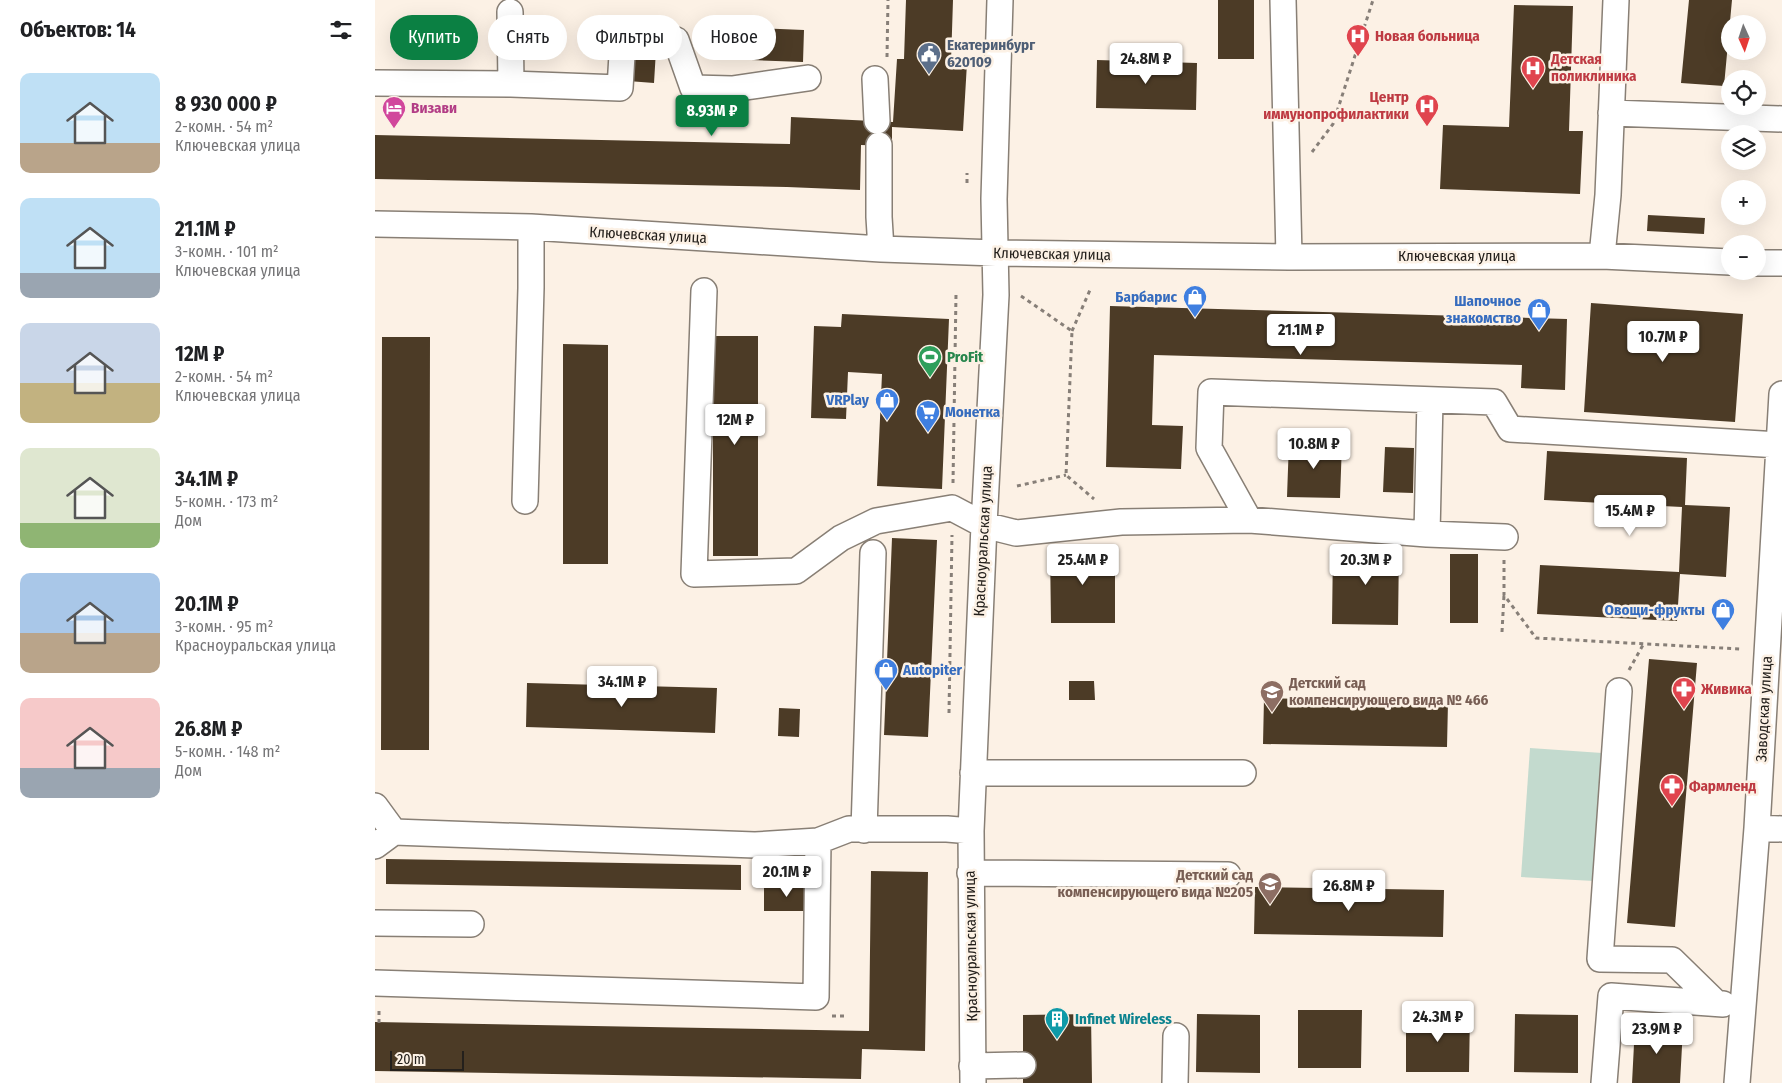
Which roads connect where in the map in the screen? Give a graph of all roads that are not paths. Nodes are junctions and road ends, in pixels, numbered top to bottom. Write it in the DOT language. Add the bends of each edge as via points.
graph roads {
  1 [pos="1000,0"];
  2 [pos="1283,0"];
  3 [pos="1617,0"];
  4 [pos="510,12"];
  5 [pos="808,78"];
  6 [pos="875,79"];
  7 [pos="375,83"];
  8 [pos="511,84"];
  9 [pos="1611,113"];
  10 [pos="1782,119"];
  11 [pos="877,121"];
  12 [pos="879,145"];
  13 [pos="375,224"];
  14 [pos="531,227"];
  15 [pos="881,249"];
  16 [pos="996,253"];
  17 [pos="1602,256"];
  18 [pos="1289,257"];
  19 [pos="1721,262"];
  20 [pos="1766,263"];
  21 [pos="1782,263"];
  22 [pos="704,291"];
  23 [pos="1782,394"];
  24 [pos="1430,400"];
  25 [pos="1779,445"];
  26 [pos="525,501"];
  27 [pos="1249,520"];
  28 [pos="984,525"];
  29 [pos="1427,534"];
  30 [pos="1505,537"];
  31 [pos="1778,544"];
  32 [pos="873,553"];
  33 [pos="1619,691"];
  34 [pos="973,772"];
  35 [pos="1243,773"];
  36 [pos="375,806"];
  37 [pos="1757,828"];
  38 [pos="1782,829"];
  39 [pos="864,830"];
  40 [pos="971,831"];
  41 [pos="385,839"];
  42 [pos="818,841"];
  43 [pos="970,873"];
  44 [pos="1229,875"];
  45 [pos="375,923"];
  46 [pos="471,924"];
  47 [pos="375,983"];
  48 [pos="1716,1003"];
  49 [pos="1742,1006"];
  50 [pos="1176,1036"];
  51 [pos="1023,1065"];
  52 [pos="972,1074"];
  53 [pos="1175,1083"];
  54 [pos="1603,1083"];
  55 [pos="1737,1083"];
  1 -- 16 [label="street, Красноуральская улица"];
  2 -- 18 [label="street"];
  3 -- 9 [label="street"];
  4 -- 8 [label="street"];
  5 -- 8 [label="street" via="732,89 693,88 676,40 623,38 621,88"];
  6 -- 11 [label="street"];
  7 -- 8 [label="street"];
  9 -- 10 [label="street"];
  9 -- 17 [label="street"];
  12 -- 15 [label="street"];
  13 -- 14 [label="street, Ключевская улица"];
  14 -- 15 [label="street, Ключевская улица"];
  14 -- 26 [label="street"];
  15 -- 16 [label="street, Ключевская улица"];
  16 -- 18 [label="street, Ключевская улица"];
  16 -- 28 [label="street, Красноуральская улица"];
  17 -- 18 [label="street, Ключевская улица"];
  17 -- 19 [label="street, Ключевская улица"];
  20 -- 21 [label="street"];
  22 -- 28 [label="street" via="694,574 795,571 841,538 876,521 952,508"];
  23 -- 25 [label="street, Заводская улица"];
  24 -- 25 [label="street" via="1494,402 1511,429"];
  24 -- 27 [label="street" via="1211,392 1209,448"];
  24 -- 29 [label="street"];
  25 -- 31 [label="street, Заводская улица"];
  27 -- 28 [label="street" via="1121,522 1016,533"];
  27 -- 29 [label="street"];
  28 -- 34 [label="street, Красноуральская улица"];
  29 -- 30 [label="street"];
  31 -- 37 [label="street, Заводская улица"];
  32 -- 39 [label="street"];
  33 -- 48 [label="street" via="1600,959 1672,960"];
  34 -- 35 [label="street"];
  34 -- 40 [label="street, Красноуральская улица"];
  36 -- 41 [label="street"];
  37 -- 38 [label="street"];
  37 -- 49 [label="street, Заводская улица"];
  39 -- 40 [label="street"];
  39 -- 42 [label="street" via="849,830"];
  40 -- 43 [label="street, Красноуральская улица"];
  41 -- 42 [label="street" via="755,845"];
  42 -- 47 [label="street" via="816,997"];
  43 -- 44 [label="street"];
  43 -- 52 [label="street, Красноуральская улица"];
  45 -- 46 [label="street"];
  48 -- 49 [label="street"];
  48 -- 54 [label="street" via="1611,996"];
  49 -- 55 [label="street, Заводская улица"];
  50 -- 53 [label="street"];
  51 -- 52 [label="street"];
}
